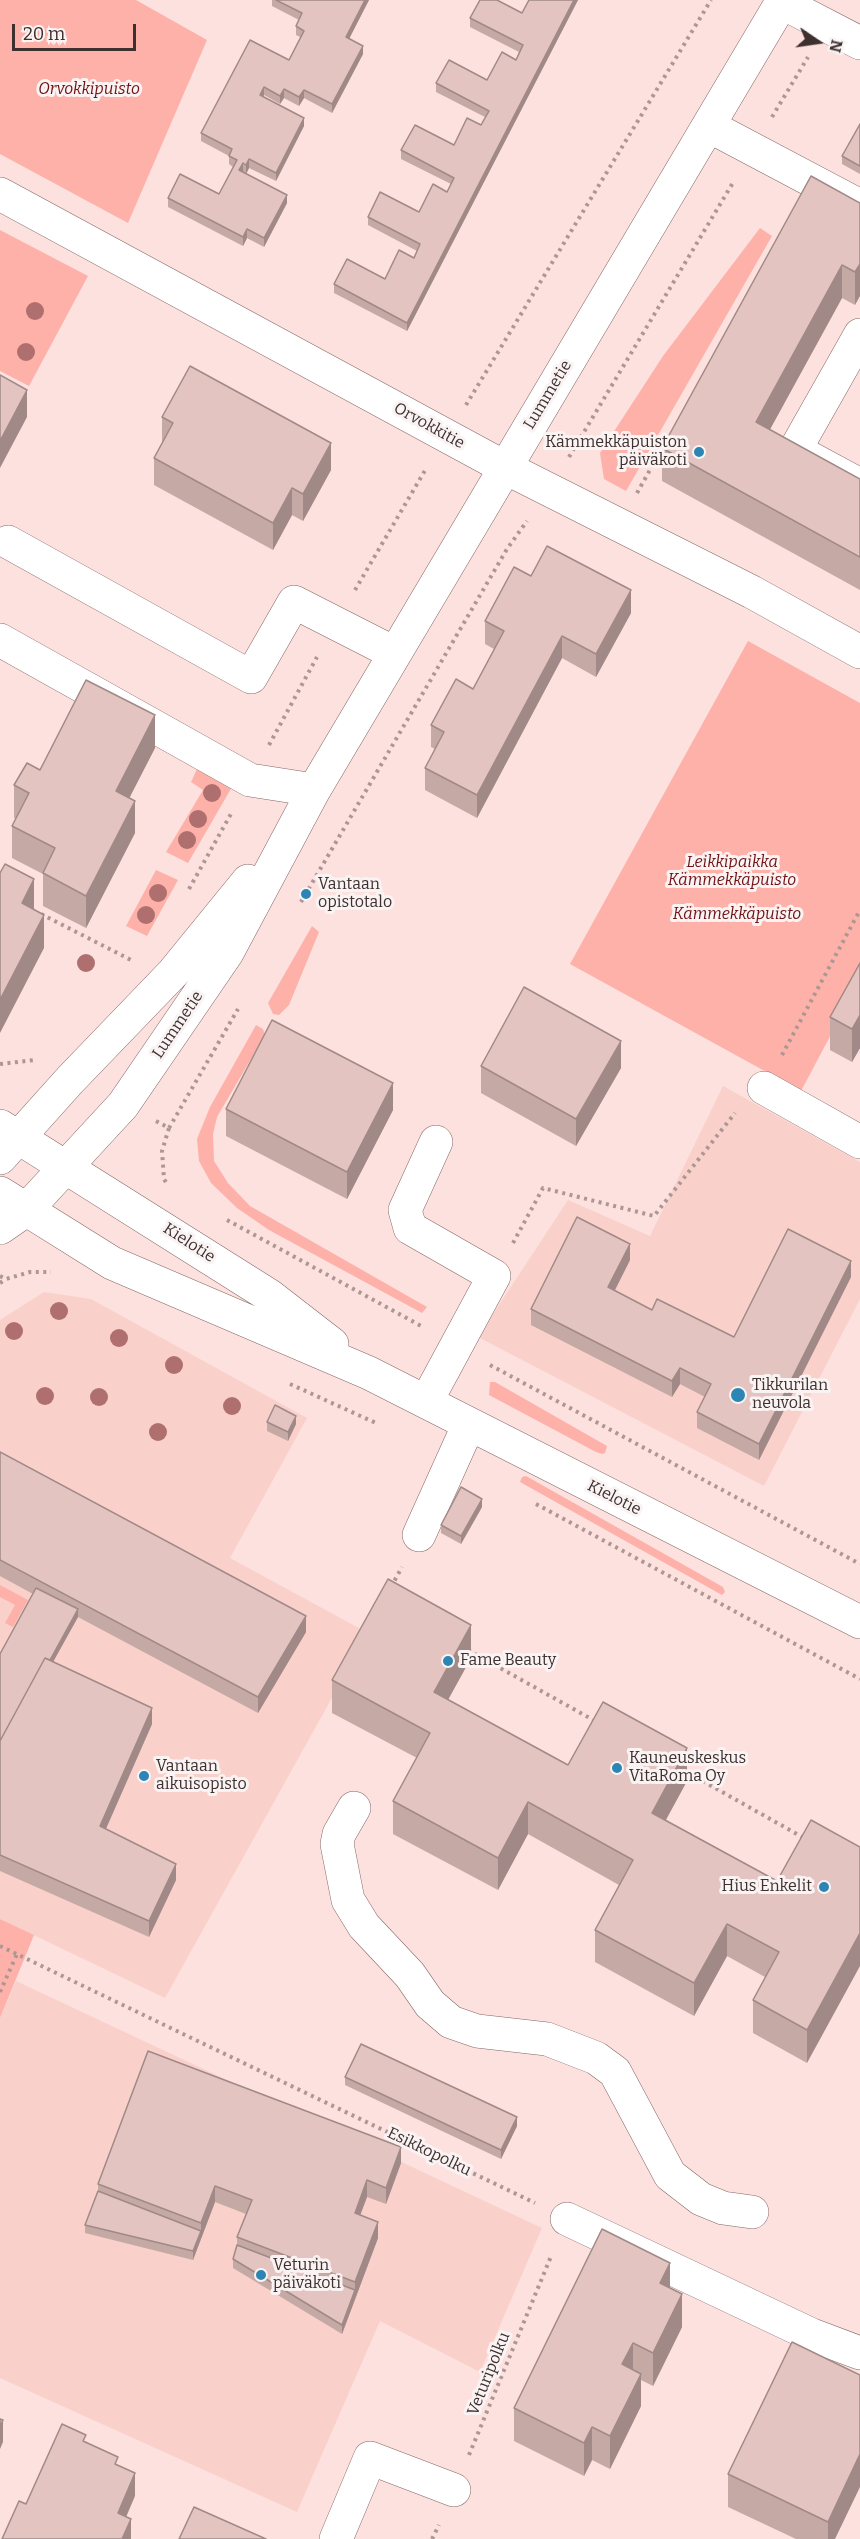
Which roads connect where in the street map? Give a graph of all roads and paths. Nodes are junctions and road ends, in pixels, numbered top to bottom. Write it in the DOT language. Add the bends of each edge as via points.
graph roads {
  1 [pos="711,0"];
  2 [pos="782,1"];
  3 [pos="828,24"];
  4 [pos="860,43"];
  5 [pos="709,126"];
  6 [pos="753,149"];
  7 [pos="0,194"];
  8 [pos="860,206"];
  9 [pos="860,335"];
  10 [pos="447,435"];
  11 [pos="664,444"];
  12 [pos="504,467"];
  13 [pos="860,485"];
  14 [pos="550,490"];
  15 [pos="619,525"];
  16 [pos="8,542"];
  17 [pos="336,623"];
  18 [pos="0,640"];
  19 [pos="860,652"];
  20 [pos="394,653"];
  21 [pos="250,780"];
  22 [pos="314,790"];
  23 [pos="184,899"];
  24 [pos="300,904"];
  25 [pos="35,910"];
  26 [pos="860,910"];
  27 [pos="139,964"];
  28 [pos="240,1006"];
  29 [pos="43,1054"];
  30 [pos="0,1064"];
  31 [pos="764,1088"];
  32 [pos="169,1128"];
  33 [pos="6,1140"];
  34 [pos="436,1142"];
  35 [pos="860,1142"];
  36 [pos="66,1167"];
  37 [pos="9,1210"];
  38 [pos="494,1276"];
  39 [pos="6,1279"];
  40 [pos="0,1283"];
  41 [pos="369,1373"];
  42 [pos="426,1402"];
  43 [pos="469,1424"];
  44 [pos="419,1535"];
  45 [pos="388,1593"];
  46 [pos="860,1623"];
  47 [pos="466,1649"];
  48 [pos="601,1724"];
  49 [pos="673,1765"];
  50 [pos="354,1808"];
  51 [pos="808,1840"];
  52 [pos="0,1946"];
  53 [pos="17,1954"];
  54 [pos="0,1992"];
  55 [pos="752,2212"];
  56 [pos="567,2218"];
  57 [pos="860,2353"];
  58 [pos="454,2490"];
  59 [pos="336,2539"];
  60 [pos="432,2539"];
  1 -- 10 [label="path"];
  2 -- 3 [label="street"];
  2 -- 5 [label="street, Lummetie"];
  3 -- 4 [label="street"];
  3 -- 6 [label="path"];
  5 -- 6 [label="street"];
  5 -- 12 [label="street, Lummetie"];
  6 -- 8 [label="street"];
  6 -- 14 [label="path"];
  7 -- 10 [label="street, Orvokkitie"];
  9 -- 13 [label="street" via="795,450"];
  10 -- 12 [label="street, Orvokkitie"];
  10 -- 17 [label="path"];
  11 -- 15 [label="path"];
  12 -- 14 [label="street, Orvokkitie"];
  12 -- 20 [label="street, Lummetie"];
  14 -- 15 [label="street, Orvokkitie"];
  14 -- 24 [label="path" via="507,549"];
  15 -- 19 [label="street, Orvokkitie"];
  16 -- 17 [label="street" via="251,677 294,602"];
  17 -- 20 [label="street"];
  17 -- 21 [label="path"];
  18 -- 21 [label="street"];
  20 -- 22 [label="street, Lummetie"];
  21 -- 22 [label="street"];
  21 -- 23 [label="path"];
  22 -- 33 [label="street, Lummetie" via="243,889 173,974"];
  22 -- 36 [label="street, Lummetie" via="227,953 123,1106"];
  25 -- 27 [label="path"];
  26 -- 31 [label="path"];
  28 -- 32 [label="path"];
  29 -- 30 [label="path" via="35,1060"];
  31 -- 35 [label="street"];
  31 -- 38 [label="path" via="745,1100 654,1216 543,1188"];
  33 -- 36 [label="street, Kielotie"];
  34 -- 38 [label="street" via="405,1210 410,1228"];
  36 -- 37 [label="street, Lummetie"];
  36 -- 41 [label="street, Kielotie" via="270,1296"];
  37 -- 41 [label="street, Kielotie" via="112,1263"];
  38 -- 42 [label="street"];
  39 -- 40 [label="path"];
  41 -- 42 [label="street, Kielotie"];
  42 -- 43 [label="street, Kielotie"];
  43 -- 44 [label="street"];
  43 -- 46 [label="street, Kielotie"];
  44 -- 45 [label="path"];
  47 -- 48 [label="path"];
  49 -- 51 [label="path"];
  50 -- 55 [label="street" via="337,1844 348,1900 364,1926 410,1975 430,2004 451,2022 477,2031 547,2039 596,2058 615,2072 670,2175 701,2199 723,2208"];
  52 -- 53 [label="path, Esikkopolku"];
  53 -- 54 [label="path"];
  53 -- 56 [label="path, Esikkopolku"];
  56 -- 57 [label="street" via="812,2335"];
  56 -- 58 [label="path, Veturipolku"];
  58 -- 59 [label="street" via="370,2458"];
  58 -- 60 [label="path, Veturipolku"];
}
